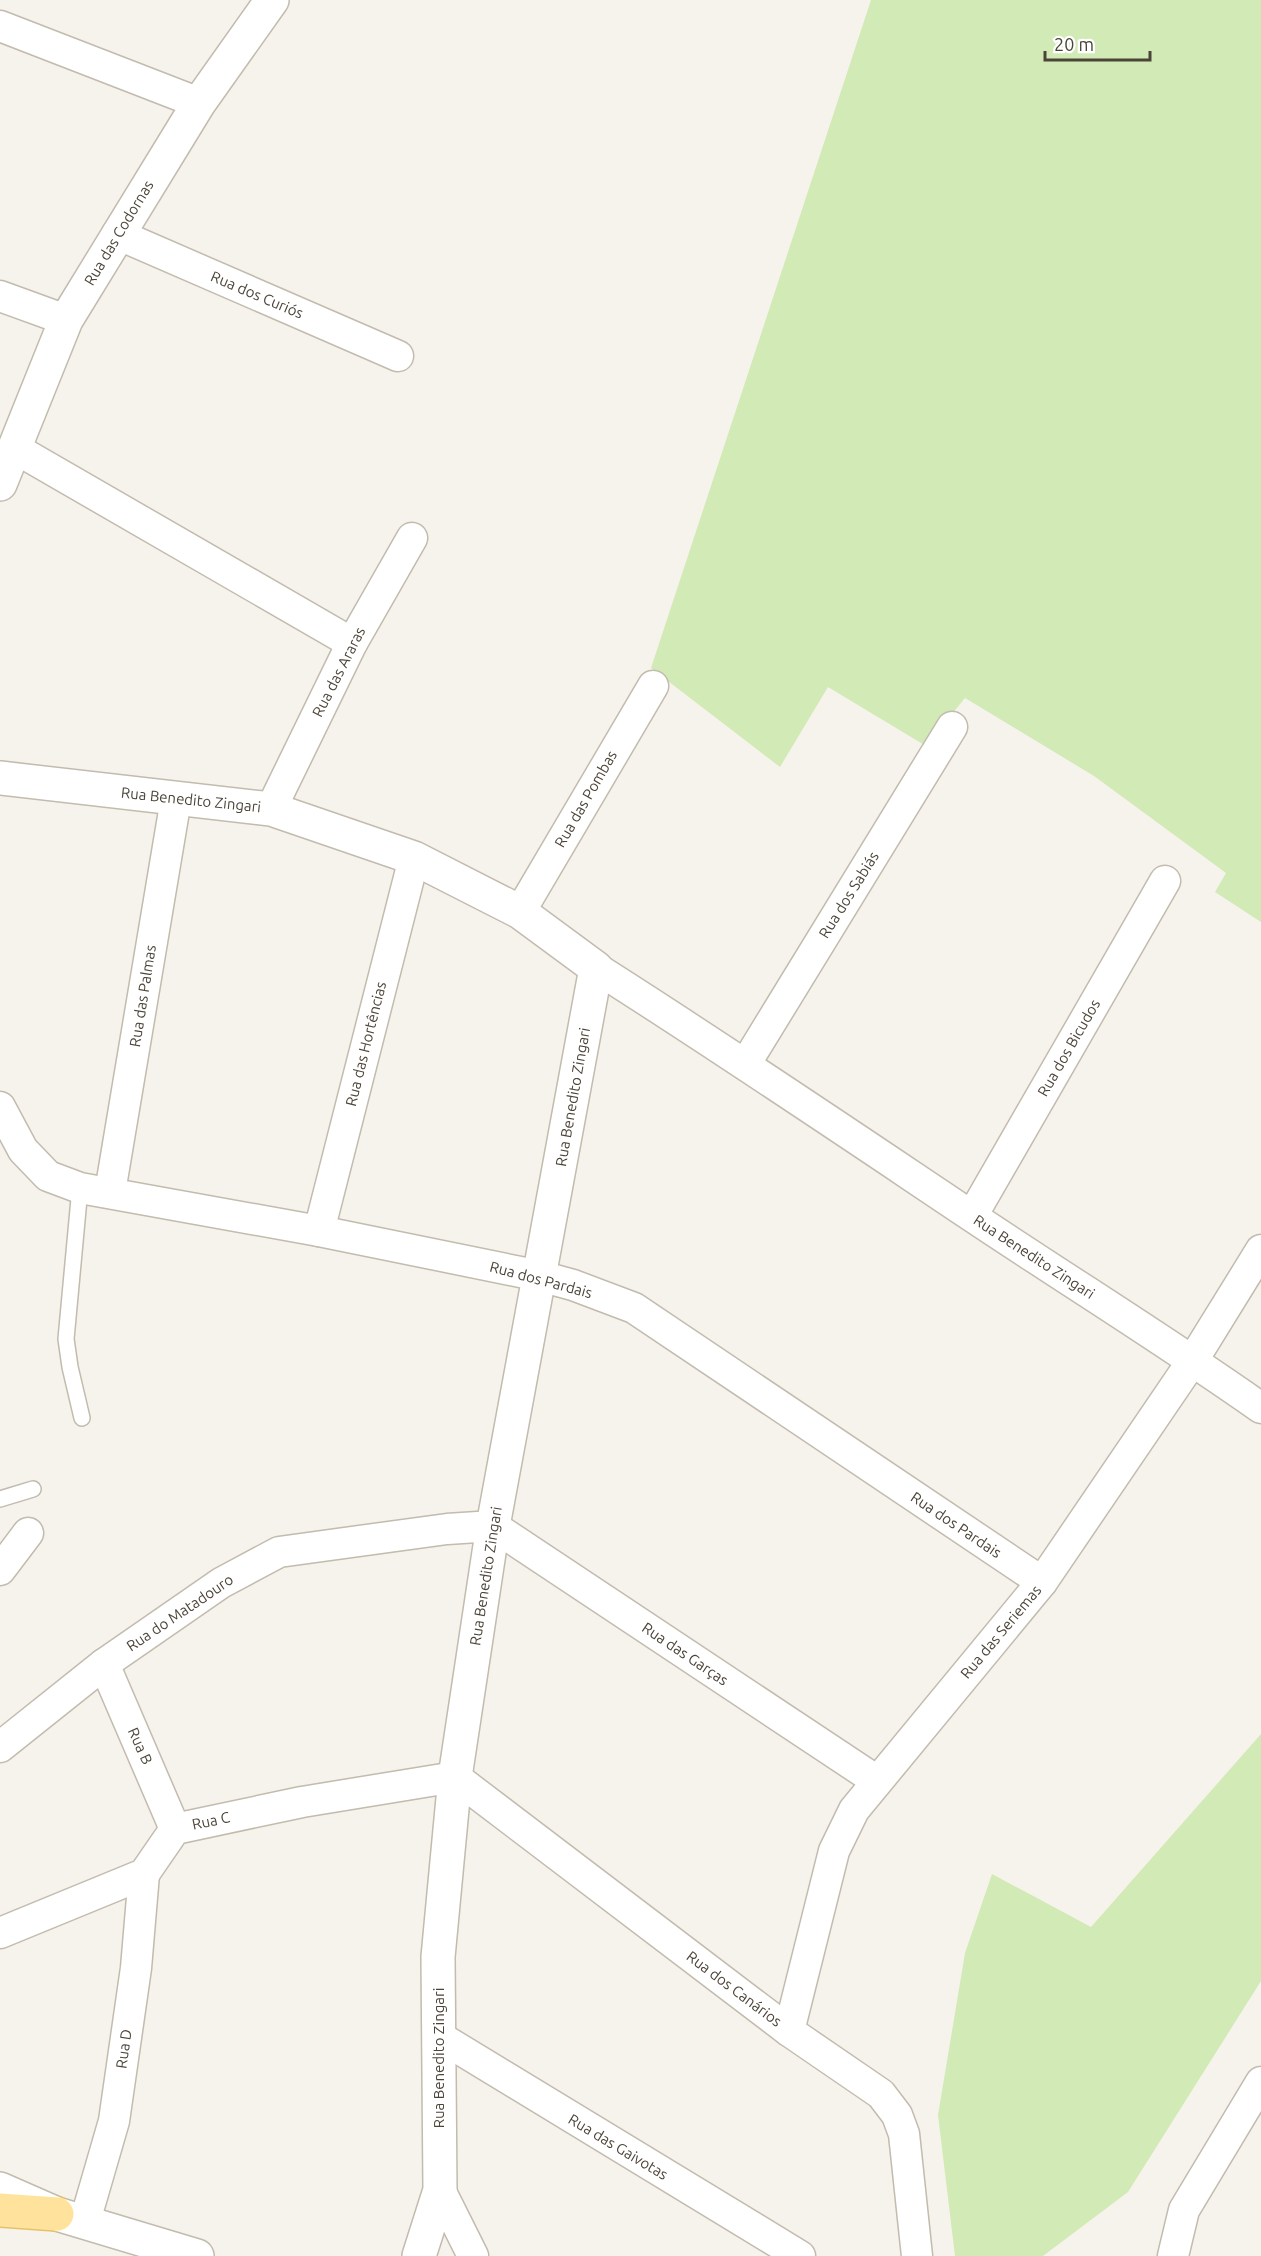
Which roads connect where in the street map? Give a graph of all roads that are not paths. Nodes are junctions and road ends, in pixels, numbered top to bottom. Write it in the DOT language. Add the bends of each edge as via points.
graph roads {
  1 [pos="272,0"];
  2 [pos="0,26"];
  3 [pos="199,103"];
  4 [pos="117,234"];
  5 [pos="0,296"];
  6 [pos="66,320"];
  7 [pos="398,356"];
  8 [pos="16,449"];
  9 [pos="0,484"];
  10 [pos="412,538"];
  11 [pos="352,642"];
  12 [pos="653,686"];
  13 [pos="952,727"];
  14 [pos="0,778"];
  15 [pos="176,799"];
  16 [pos="271,809"];
  17 [pos="414,858"];
  18 [pos="1165,880"];
  19 [pos="520,912"];
  20 [pos="596,968"];
  21 [pos="746,1063"];
  22 [pos="0,1107"];
  23 [pos="80,1188"];
  24 [pos="111,1192"];
  25 [pos="972,1216"];
  26 [pos="319,1231"];
  27 [pos="1261,1250"];
  28 [pos="540,1276"];
  29 [pos="1193,1360"];
  30 [pos="1261,1408"];
  31 [pos="82,1418"];
  32 [pos="33,1489"];
  33 [pos="0,1499"];
  34 [pos="493,1526"];
  35 [pos="28,1533"];
  36 [pos="0,1570"];
  37 [pos="1042,1582"];
  38 [pos="104,1664"];
  39 [pos="0,1747"];
  40 [pos="455,1777"];
  41 [pos="877,1781"];
  42 [pos="175,1829"];
  43 [pos="144,1874"];
  44 [pos="0,1933"];
  45 [pos="789,2031"];
  46 [pos="438,2036"];
  47 [pos="1261,2082"];
  48 [pos="0,2189"];
  49 [pos="440,2190"];
  50 [pos="0,2210"];
  51 [pos="71,2217"];
  52 [pos="197,2256"];
  53 [pos="419,2256"];
  54 [pos="473,2256"];
  55 [pos="800,2256"];
  56 [pos="917,2256"];
  57 [pos="1173,2256"];
  1 -- 3 [label="street, Rua das Codornas"];
  2 -- 3 [label="street"];
  3 -- 4 [label="street, Rua das Codornas"];
  4 -- 6 [label="street, Rua das Codornas"];
  4 -- 7 [label="street, Rua dos Curiós"];
  5 -- 6 [label="street"];
  6 -- 8 [label="street, Rua das Codornas"];
  8 -- 9 [label="street, Rua das Codornas"];
  8 -- 11 [label="street"];
  10 -- 11 [label="street, Rua das Araras"];
  11 -- 16 [label="street, Rua das Araras"];
  12 -- 19 [label="street, Rua das Pombas"];
  13 -- 21 [label="street, Rua dos Sabiás"];
  14 -- 15 [label="street, Rua Benedito Zingari"];
  15 -- 16 [label="street, Rua Benedito Zingari"];
  15 -- 24 [label="street, Rua das Palmas"];
  16 -- 17 [label="street, Rua Benedito Zingari"];
  17 -- 19 [label="street, Rua Benedito Zingari"];
  17 -- 26 [label="street, Rua das Hortências"];
  18 -- 25 [label="street, Rua dos Bicudos"];
  19 -- 20 [label="street, Rua Benedito Zingari"];
  20 -- 21 [label="street, Rua Benedito Zingari"];
  20 -- 28 [label="street, Rua Benedito Zingari"];
  21 -- 25 [label="street, Rua Benedito Zingari"];
  22 -- 23 [label="street, Rua dos Pardais" via="23,1150 48,1176"];
  23 -- 24 [label="street, Rua dos Pardais"];
  23 -- 31 [label="lane" via="66,1339"];
  24 -- 26 [label="street, Rua dos Pardais"];
  25 -- 29 [label="street, Rua Benedito Zingari"];
  26 -- 28 [label="street, Rua dos Pardais"];
  27 -- 29 [label="street, Rua das Seriemas"];
  28 -- 34 [label="street, Rua Benedito Zingari"];
  28 -- 37 [label="street, Rua dos Pardais" via="634,1308"];
  29 -- 30 [label="street, Rua Benedito Zingari"];
  29 -- 37 [label="street, Rua das Seriemas"];
  32 -- 33 [label="lane"];
  34 -- 38 [label="street, Rua do Matadouro" via="279,1552 221,1583"];
  34 -- 40 [label="street, Rua Benedito Zingari"];
  34 -- 41 [label="street, Rua das Garças"];
  35 -- 36 [label="street"];
  37 -- 41 [label="street, Rua das Seriemas"];
  38 -- 39 [label="street, Rua do Matadouro"];
  38 -- 42 [label="street, Rua B"];
  40 -- 42 [label="street, Rua C" via="302,1802"];
  40 -- 45 [label="street, Rua dos Canários"];
  40 -- 46 [label="street, Rua Benedito Zingari" via="438,1957"];
  41 -- 45 [label="street, Rua das Seriemas" via="854,1810 834,1851"];
  42 -- 43 [label="street, Rua C"];
  43 -- 44 [label="street"];
  43 -- 51 [label="street, Rua D" via="136,1968 114,2121"];
  45 -- 56 [label="street, Rua dos Canários" via="881,2094 897,2115 904,2134"];
  46 -- 49 [label="street, Rua Benedito Zingari"];
  46 -- 55 [label="street, Rua das Gaivotas"];
  47 -- 57 [label="street" via="1184,2210"];
  48 -- 51 [label="street"];
  49 -- 53 [label="street, Rua Benedito Zingari"];
  49 -- 54 [label="street"];
  50 -- 51 [label="main road"];
  51 -- 52 [label="street"];
}
